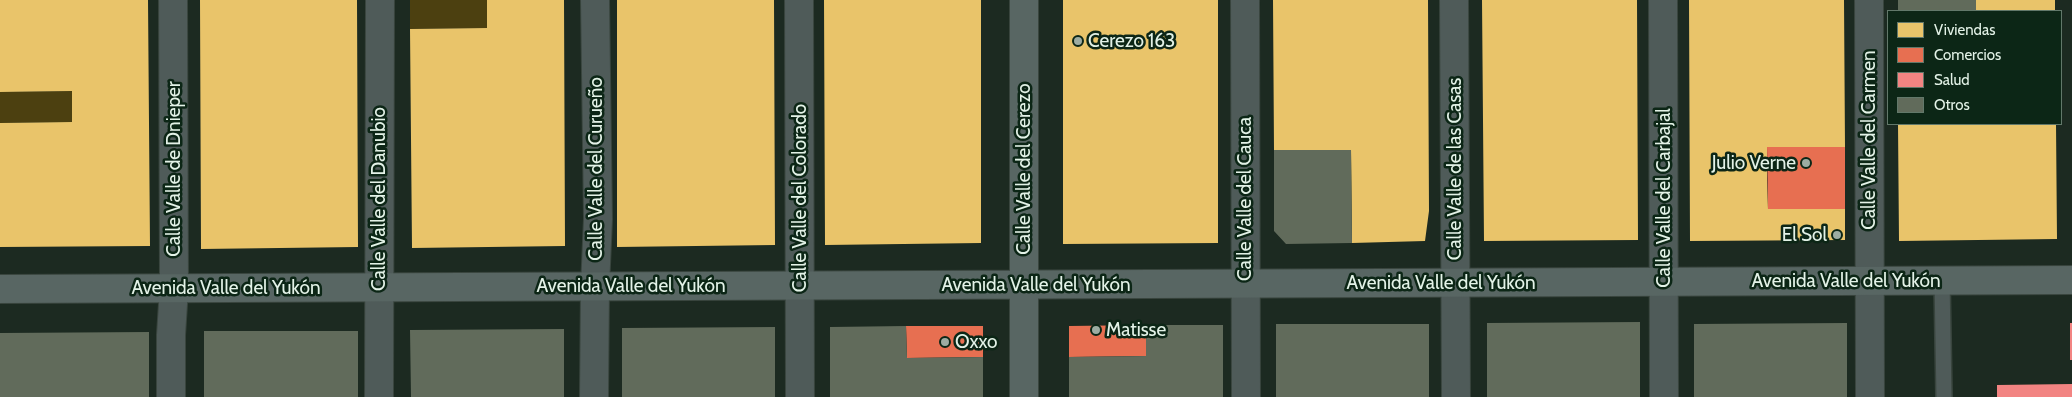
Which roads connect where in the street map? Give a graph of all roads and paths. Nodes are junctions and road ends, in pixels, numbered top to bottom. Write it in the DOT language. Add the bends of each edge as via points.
graph roads {
  1 [pos="173,0"];
  2 [pos="380,0"];
  3 [pos="595,0"];
  4 [pos="800,0"];
  5 [pos="1024,0"];
  6 [pos="1245,0"];
  7 [pos="1454,0"];
  8 [pos="1663,0"];
  9 [pos="1869,0"];
  10 [pos="1942,280"];
  11 [pos="2072,280"];
  12 [pos="1868,281"];
  13 [pos="1664,282"];
  14 [pos="1456,283"];
  15 [pos="1024,284"];
  16 [pos="1245,284"];
  17 [pos="800,286"];
  18 [pos="378,287"];
  19 [pos="595,287"];
  20 [pos="174,288"];
  21 [pos="0,289"];
  22 [pos="171,397"];
  23 [pos="379,397"];
  24 [pos="594,397"];
  25 [pos="800,397"];
  26 [pos="1024,397"];
  27 [pos="1246,397"];
  28 [pos="1456,397"];
  29 [pos="1664,397"];
  30 [pos="1870,397"];
  31 [pos="1944,397"];
  1 -- 20 [label="street, Calle Valle de Dnieper"];
  2 -- 18 [label="street, Calle Valle del Danubio"];
  3 -- 19 [label="street, Calle Valle del Curueño" via="598,219"];
  4 -- 17 [label="street, Calle Valle del Colorado"];
  5 -- 15 [label="street, Calle Valle del Cerezo"];
  6 -- 16 [label="street, Calle Valle del Cauca"];
  7 -- 14 [label="street, Calle Valle de las Casas"];
  8 -- 13 [label="street, Calle Valle del Carbajal"];
  9 -- 12 [label="street, Calle Valle del Carmen"];
  10 -- 11 [label="street, Avenida Valle del Yukón"];
  10 -- 12 [label="street, Avenida Valle del Yukón"];
  10 -- 31 [label="lane"];
  12 -- 13 [label="street, Avenida Valle del Yukón"];
  12 -- 30 [label="street, Calle Valle del Carmen"];
  13 -- 14 [label="street, Avenida Valle del Yukón"];
  13 -- 29 [label="street, Calle Valle del Carbajal"];
  14 -- 16 [label="street, Avenida Valle del Yukón"];
  14 -- 28 [label="street, Calle Valle de las Casas"];
  15 -- 16 [label="street, Avenida Valle del Yukón"];
  15 -- 17 [label="street, Avenida Valle del Yukón"];
  15 -- 26 [label="street, Calle Valle del Cerezo"];
  16 -- 27 [label="street, Calle Valle del Cauca"];
  17 -- 19 [label="street, Avenida Valle del Yukón"];
  17 -- 25 [label="street, Calle Valle del Colorado"];
  18 -- 19 [label="street, Avenida Valle del Yukón"];
  18 -- 20 [label="street, Avenida Valle del Yukón"];
  18 -- 23 [label="street, Calle Valle del Danubio"];
  19 -- 24 [label="street, Calle Valle del Curueño"];
  20 -- 21 [label="street, Avenida Valle del Yukón"];
  20 -- 22 [label="street, Calle Valle de Dnieper"];
}
